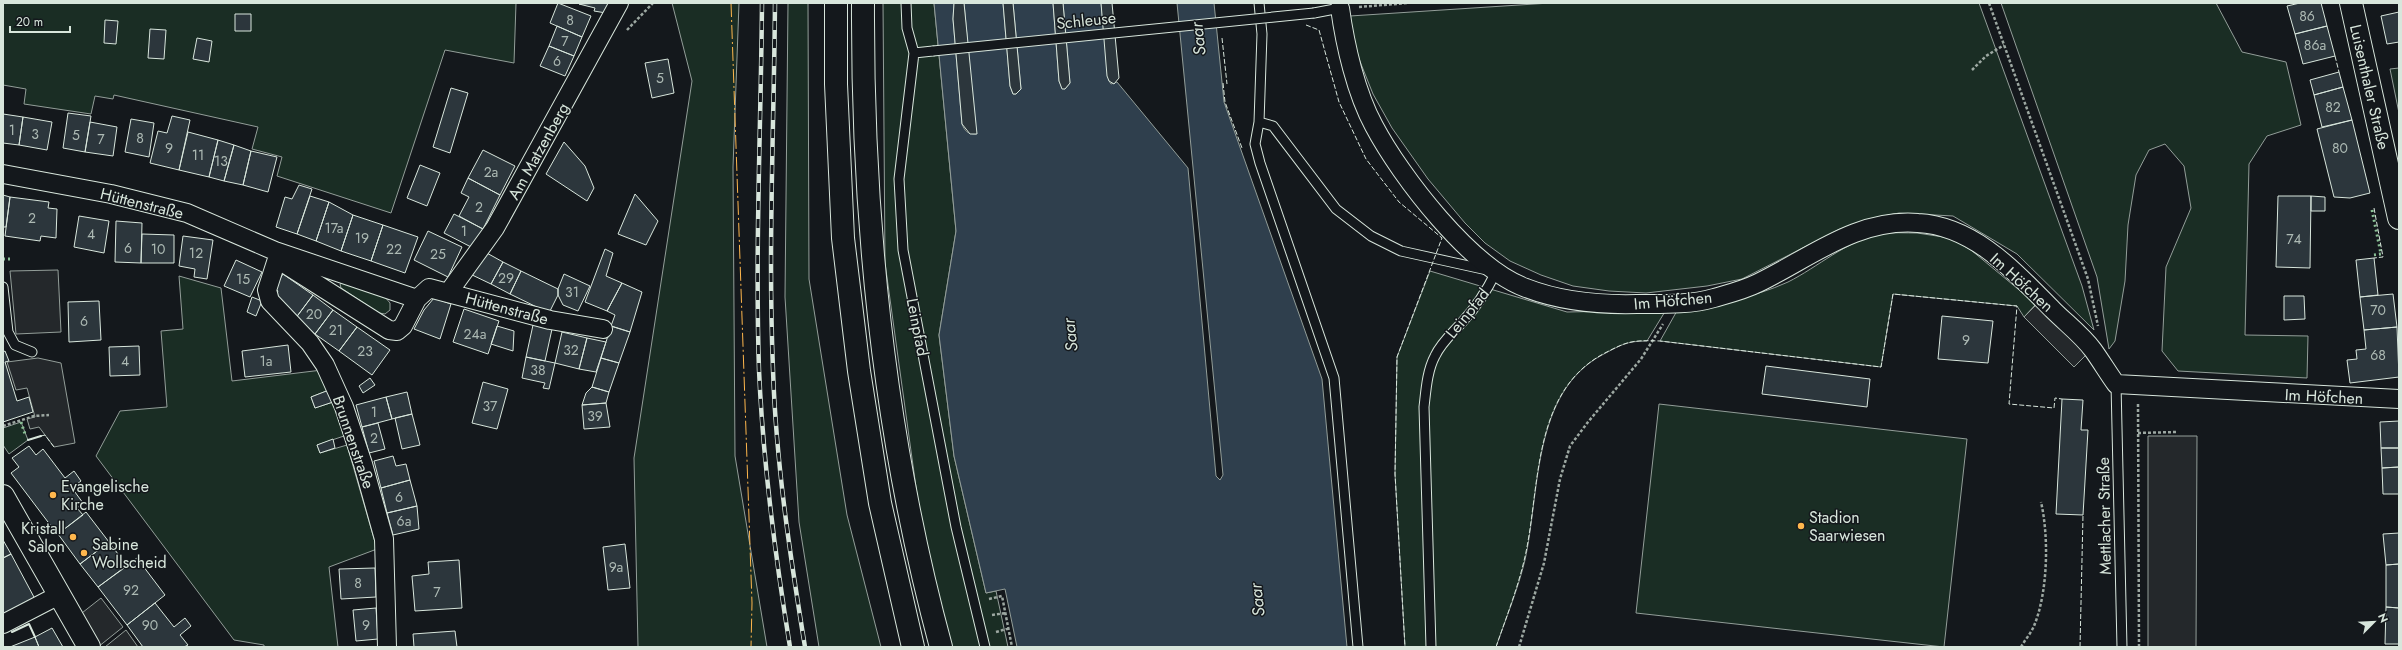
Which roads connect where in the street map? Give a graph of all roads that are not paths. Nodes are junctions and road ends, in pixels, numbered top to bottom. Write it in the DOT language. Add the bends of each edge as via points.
graph roads {
  1 [pos="619,3"];
  2 [pos="836,3"];
  3 [pos="863,3"];
  4 [pos="906,3"];
  5 [pos="1259,3"];
  6 [pos="2351,3"];
  7 [pos="1340,6"];
  8 [pos="914,53"];
  9 [pos="1259,122"];
  10 [pos="3,174"];
  11 [pos="2399,218"];
  12 [pos="276,255"];
  13 [pos="1496,272"];
  14 [pos="3,287"];
  15 [pos="448,293"];
  16 [pos="417,299"];
  17 [pos="603,329"];
  18 [pos="32,352"];
  19 [pos="2116,384"];
  20 [pos="2399,399"];
  21 [pos="3,496"];
  22 [pos="59,595"];
  23 [pos="3,624"];
  24 [pos="88,647"];
  25 [pos="388,647"];
  26 [pos="913,647"];
  27 [pos="941,647"];
  28 [pos="985,647"];
  29 [pos="1358,647"];
  30 [pos="1431,647"];
  31 [pos="2122,647"];
  1 -- 15 [label="street, Am Matzenberg" via="495,228"];
  2 -- 26 [label="main road" via="836,84 845,254 859,371 880,503"];
  3 -- 27 [label="main road" via="863,81 870,233 885,368 905,493"];
  4 -- 8 [label="lane, Leinpfad" via="907,28"];
  5 -- 9 [label="lane" via="1262,34"];
  6 -- 11 [label="main road, Luisenthaler Straße"];
  7 -- 8 [label="lane, Schleuse, bridge" via="1314,13"];
  7 -- 13 [label="street, Leinpfad" via="1345,46 1373,125 1404,175 1464,245"];
  8 -- 28 [label="lane, Leinpfad" via="899,179 903,250 956,527"];
  9 -- 13 [label="lane" via="1273,126 1336,209 1371,236 1400,251"];
  9 -- 29 [label="lane" via="1255,144 1260,163 1334,378"];
  10 -- 12 [label="street, Hüttenstraße" via="111,194 186,213"];
  12 -- 16 [label="street, Hüttenstraße"];
  12 -- 16 [label="street, Hüttenstraße" via="389,330 397,331 403,326"];
  12 -- 25 [label="street, Brunnenstraße" via="267,290 270,301 310,343 326,365 344,407 363,464 384,540"];
  13 -- 19 [label="street, Im Höfchen" via="1524,288 1565,300 1610,304 1711,299 1757,284 1839,240 1880,224 1920,222 1960,233 1996,256 2022,278 2092,349"];
  13 -- 30 [label="lane, Leinpfad" via="1485,295 1445,339 1434,357 1428,378 1424,407"];
  14 -- 18 [label="lane" via="8,332 15,344"];
  15 -- 16 [label="street, Hüttenstraße" via="429,288"];
  15 -- 17 [label="street, Hüttenstraße" via="550,320"];
  19 -- 20 [label="street, Im Höfchen"];
  19 -- 31 [label="lane, Mettlacher Straße"];
  21 -- 22 [label="main road"];
  22 -- 23 [label="street"];
  22 -- 24 [label="main road"];
}
